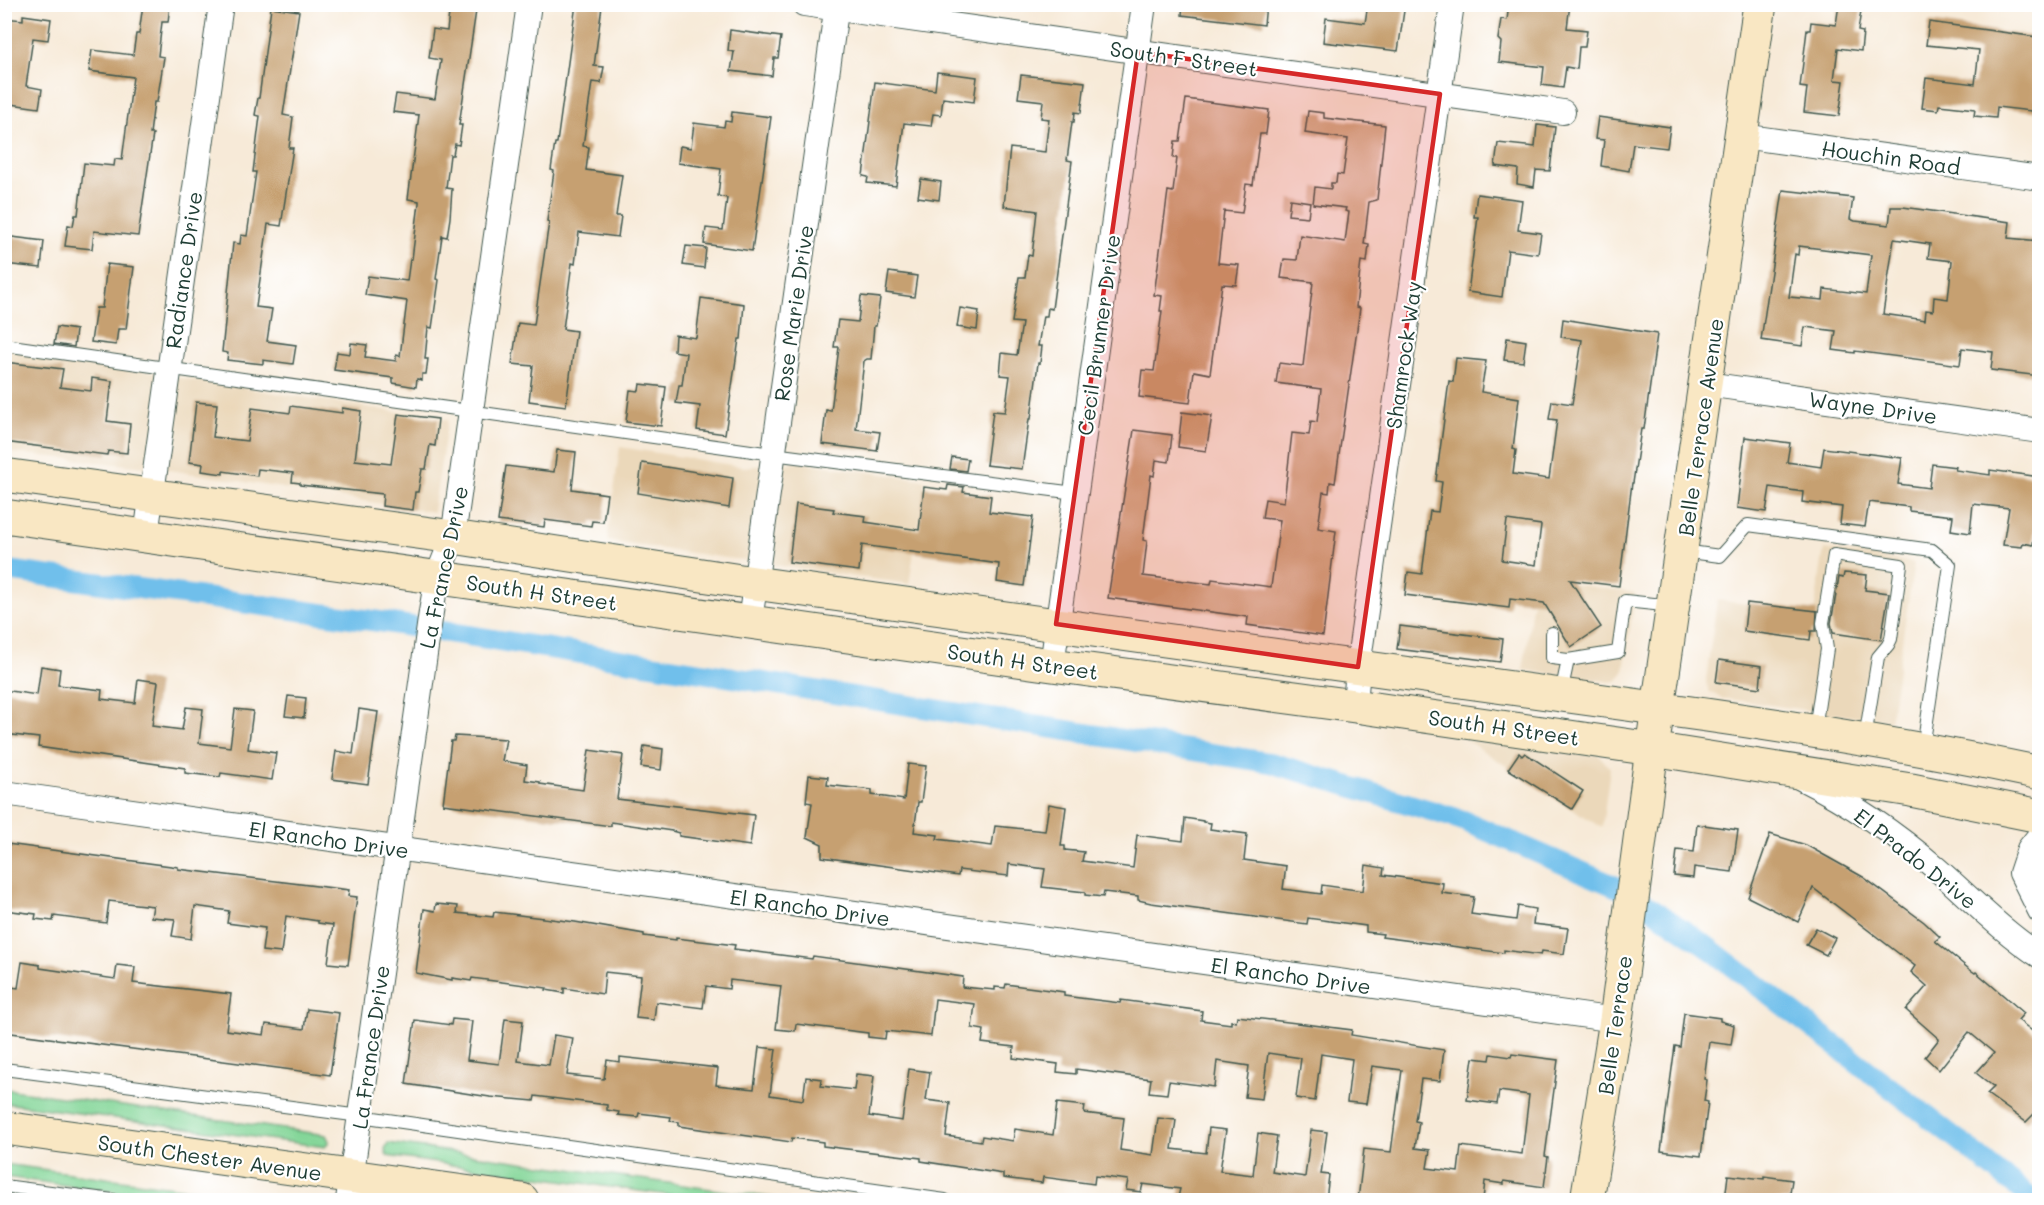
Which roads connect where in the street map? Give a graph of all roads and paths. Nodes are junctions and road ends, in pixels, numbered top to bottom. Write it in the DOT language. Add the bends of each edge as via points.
graph roads {
  1 [pos="221,4"];
  2 [pos="529,4"];
  3 [pos="804,4"];
  4 [pos="1144,4"];
  5 [pos="1452,4"];
  6 [pos="1760,4"];
  7 [pos="836,7"];
  8 [pos="1138,52"];
  9 [pos="1440,94"];
  10 [pos="1563,112"];
  11 [pos="1742,136"];
  12 [pos="2040,178"];
  13 [pos="4,345"];
  14 [pos="169,368"];
  15 [pos="1706,384"];
  16 [pos="471,411"];
  17 [pos="2040,430"];
  18 [pos="773,454"];
  19 [pos="4,475"];
  20 [pos="1075,493"];
  21 [pos="151,495"];
  22 [pos="4,516"];
  23 [pos="146,535"];
  24 [pos="453,537"];
  25 [pos="1682,551"];
  26 [pos="437,577"];
  27 [pos="754,583"];
  28 [pos="1674,607"];
  29 [pos="750,621"];
  30 [pos="1056,624"];
  31 [pos="1552,633"];
  32 [pos="1568,660"];
  33 [pos="1052,666"];
  34 [pos="1358,667"];
  35 [pos="1561,695"];
  36 [pos="1355,706"];
  37 [pos="1659,708"];
  38 [pos="1814,731"];
  39 [pos="1865,739"];
  40 [pos="1652,749"];
  41 [pos="1923,749"];
  42 [pos="1786,771"];
  43 [pos="2040,773"];
  44 [pos="4,793"];
  45 [pos="2040,816"];
  46 [pos="2040,835"];
  47 [pos="397,848"];
  48 [pos="1639,849"];
  49 [pos="2040,911"];
  50 [pos="2040,956"];
  51 [pos="1616,1020"];
  52 [pos="4,1069"];
  53 [pos="360,1116"];
  54 [pos="4,1128"];
  55 [pos="4,1185"];
  56 [pos="350,1189"];
  57 [pos="113,1200"];
  58 [pos="522,1200"];
  59 [pos="945,1200"];
  60 [pos="1587,1200"];
  1 -- 14 [label="street, Radiance Drive"];
  2 -- 16 [label="street, La France Drive"];
  3 -- 7 [label="street, South F Street"];
  4 -- 8 [label="street, Cecil Brunner Drive"];
  5 -- 9 [label="street, Shamrock Way"];
  6 -- 11 [label="street, Belle Terrace Avenue"];
  7 -- 8 [label="street, South F Street"];
  7 -- 18 [label="street, Rose Marie Drive"];
  8 -- 9 [label="street, South F Street"];
  8 -- 20 [label="street, Cecil Brunner Drive"];
  9 -- 10 [label="street, South F Street"];
  9 -- 34 [label="street, Shamrock Way"];
  11 -- 12 [label="street, Houchin Road"];
  11 -- 15 [label="street, Belle Terrace Avenue"];
  13 -- 14 [label="lane"];
  14 -- 16 [label="lane"];
  14 -- 21 [label="street, Radiance Drive"];
  15 -- 17 [label="street, Wayne Drive"];
  15 -- 25 [label="street, Belle Terrace Avenue"];
  16 -- 18 [label="lane"];
  16 -- 24 [label="street, La France Drive"];
  18 -- 20 [label="lane"];
  18 -- 27 [label="street, Rose Marie Drive"];
  19 -- 21 [label="street, South H Street"];
  20 -- 30 [label="street, Cecil Brunner Drive"];
  21 -- 23 [label="street, Radiance Drive"];
  21 -- 24 [label="street, South H Street"];
  22 -- 23 [label="street, South H Street"];
  23 -- 26 [label="street, South H Street"];
  24 -- 26 [label="street, La France Drive"];
  24 -- 27 [label="street, South H Street"];
  25 -- 28 [label="street, Belle Terrace Avenue"];
  25 -- 41 [label="lane" via="1720,556 1748,525 1932,550 1950,565"];
  26 -- 29 [label="street, South H Street"];
  26 -- 47 [label="street, La France Drive"];
  27 -- 29 [label="street, Rose Marie Drive"];
  27 -- 30 [label="street, South H Street"];
  28 -- 32 [label="lane" via="1625,601 1617,652"];
  28 -- 37 [label="street, Belle Terrace Avenue"];
  29 -- 33 [label="street, South H Street"];
  30 -- 33 [label="street, Cecil Brunner Drive"];
  30 -- 34 [label="street, South H Street"];
  31 -- 32 [label="lane" via="1551,658"];
  32 -- 35 [label="lane"];
  33 -- 36 [label="street, South H Street"];
  34 -- 35 [label="street, South H Street"];
  34 -- 36 [label="street, Shamrock Way"];
  35 -- 37 [label="street, South H Street"];
  36 -- 40 [label="street, South H Street"];
  37 -- 38 [label="street, South H Street"];
  37 -- 40 [label="street, Belle Terrace Avenue"];
  38 -- 39 [label="street, South H Street"];
  38 -- 39 [label="lane" via="1827,649 1823,623 1834,555 1900,565 1891,639 1878,657"];
  39 -- 41 [label="street, South H Street"];
  40 -- 42 [label="street, South H Street"];
  40 -- 48 [label="street, Belle Terrace Avenue"];
  41 -- 43 [label="street, South H Street"];
  42 -- 45 [label="street, South H Street" via="1911,790"];
  42 -- 50 [label="street, El Prado Drive" via="1878,822"];
  44 -- 47 [label="street, El Rancho Drive"];
  46 -- 49 [label="street" via="2029,849 2021,873"];
  47 -- 51 [label="street, El Rancho Drive"];
  47 -- 53 [label="street, La France Drive"];
  48 -- 51 [label="street, Belle Terrace"];
  51 -- 60 [label="street, Belle Terrace"];
  52 -- 53 [label="lane"];
  53 -- 56 [label="street, La France Drive"];
  53 -- 59 [label="lane"];
  54 -- 56 [label="street, South Chester Avenue"];
  55 -- 57 [label="lane"];
  56 -- 58 [label="street, South Chester Avenue"];
}
